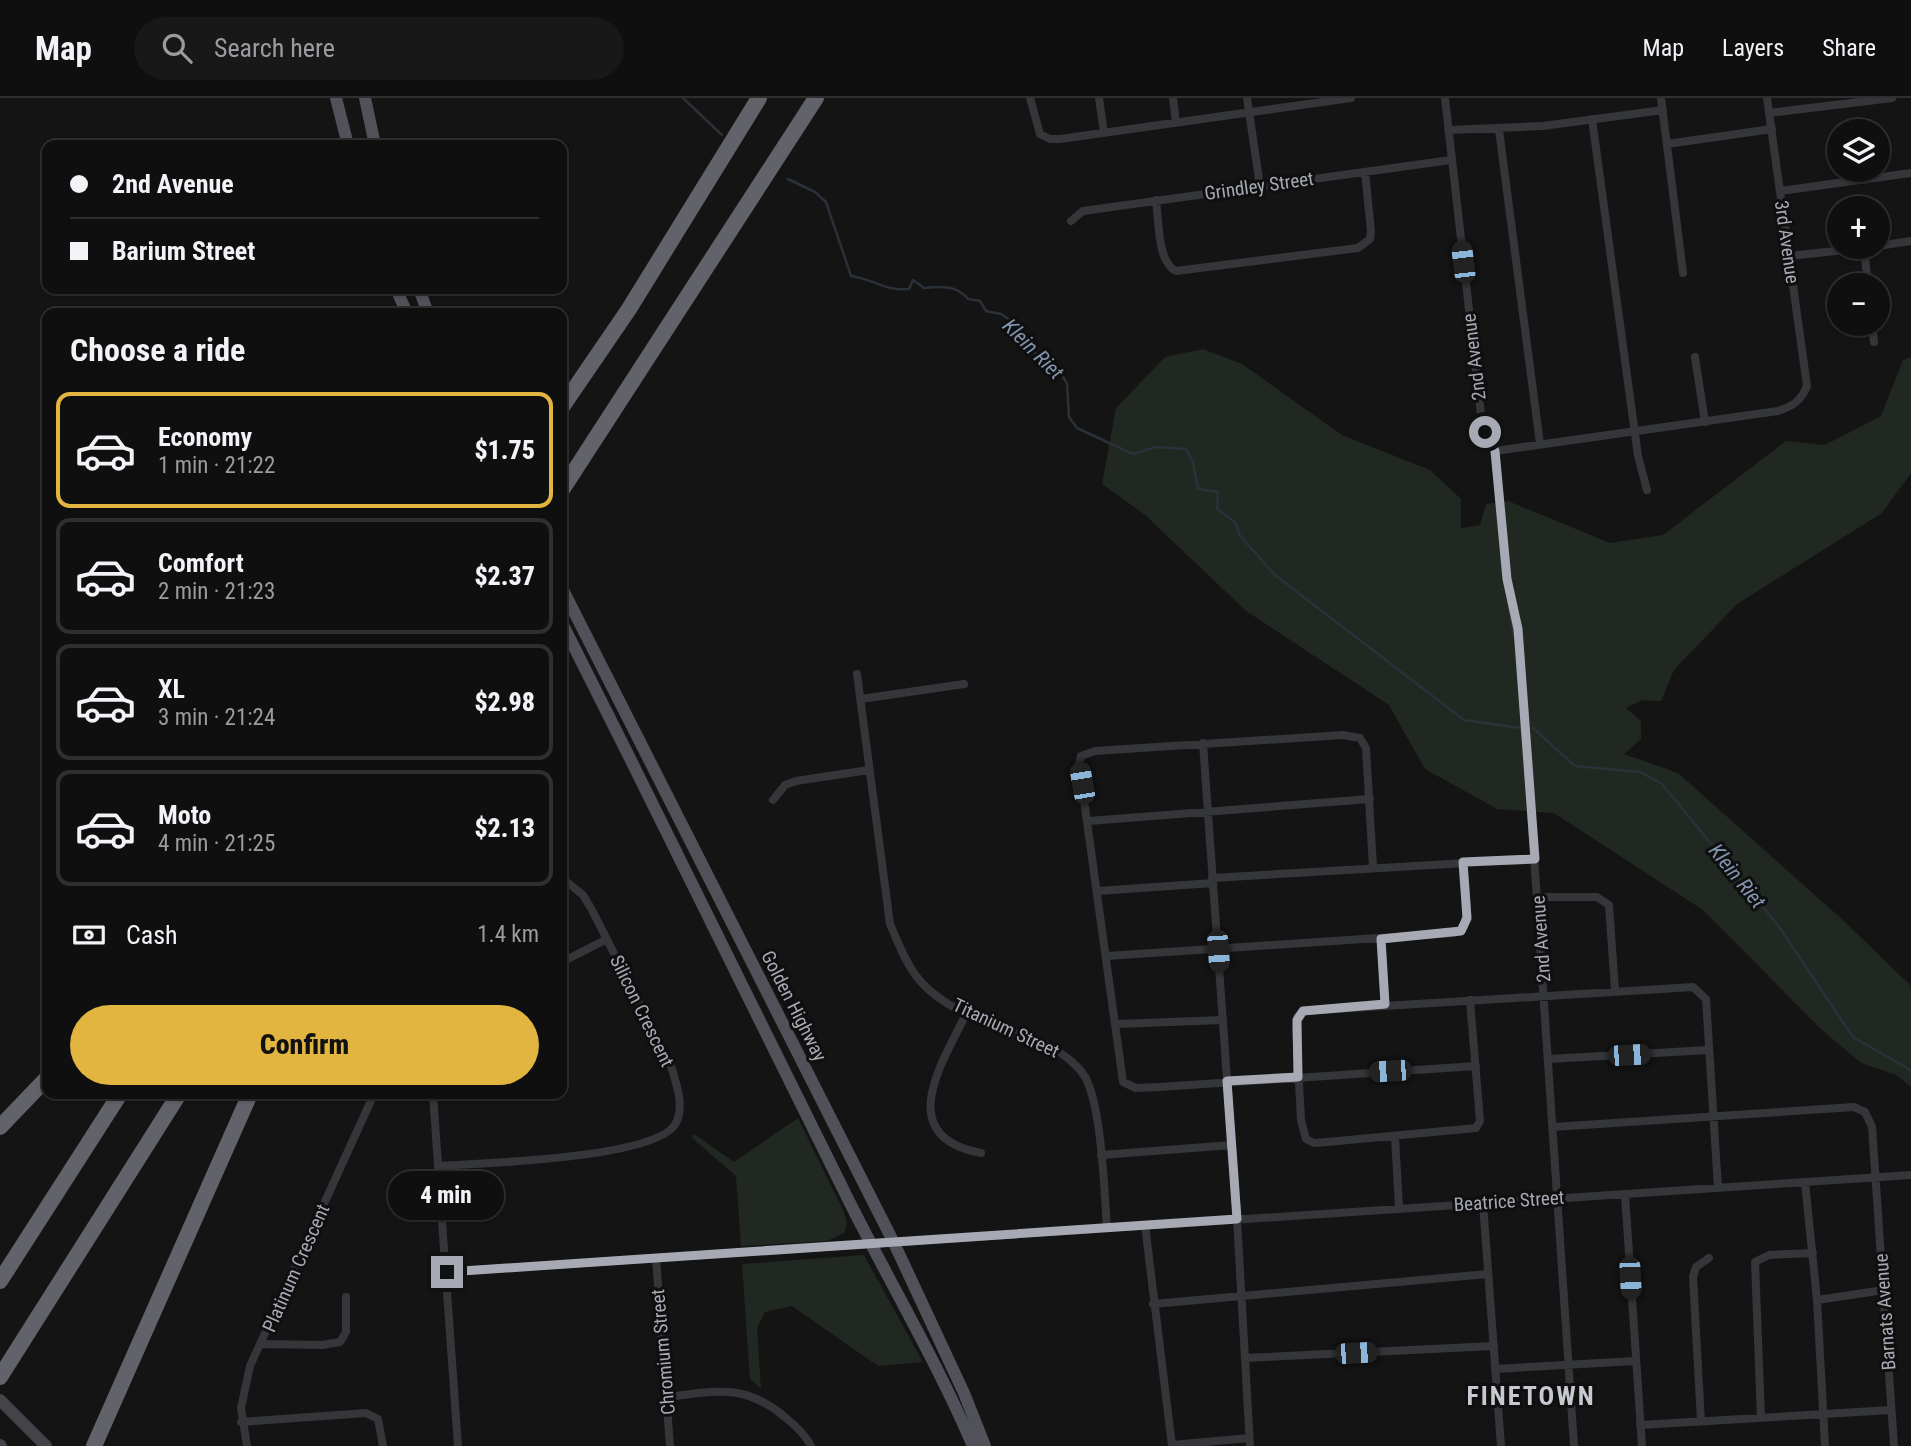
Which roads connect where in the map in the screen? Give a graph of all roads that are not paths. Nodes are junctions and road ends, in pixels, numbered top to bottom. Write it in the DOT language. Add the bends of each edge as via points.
graph roads {
  1 [pos="337,98"];
  2 [pos="365,98"];
  3 [pos="759,98"];
  4 [pos="816,98"];
  5 [pos="1030,98"];
  6 [pos="1099,98"];
  7 [pos="1173,98"];
  8 [pos="1247,98"];
  9 [pos="1351,98"];
  10 [pos="1445,98"];
  11 [pos="1661,98"];
  12 [pos="1767,98"];
  13 [pos="1892,98"];
  14 [pos="1317,100"];
  15 [pos="1843,102"];
  16 [pos="1663,110"];
  17 [pos="1249,113"];
  18 [pos="1769,113"];
  19 [pos="1592,119"];
  20 [pos="1176,123"];
  21 [pos="1772,129"];
  22 [pos="1448,130"];
  23 [pos="1499,130"];
  24 [pos="1104,133"];
  25 [pos="347,140"];
  26 [pos="374,140"];
  27 [pos="1667,144"];
  28 [pos="1451,160"];
  29 [pos="1365,172"];
  30 [pos="1911,173"];
  31 [pos="1260,186"];
  32 [pos="1780,191"];
  33 [pos="1156,201"];
  34 [pos="1071,221"];
  35 [pos="1911,241"];
  36 [pos="1890,244"];
  37 [pos="1827,252"];
  38 [pos="1789,256"];
  39 [pos="1683,273"];
  40 [pos="1873,336"];
  41 [pos="1874,342"];
  42 [pos="1695,357"];
  43 [pos="567,400"];
  44 [pos="1705,422"];
  45 [pos="1636,431"];
  46 [pos="1540,444"];
  47 [pos="1495,451"];
  48 [pos="567,482"];
  49 [pos="1647,490"];
  50 [pos="567,597"];
  51 [pos="567,633"];
  52 [pos="857,674"];
  53 [pos="964,684"];
  54 [pos="862,699"];
  55 [pos="1203,743"];
  56 [pos="869,770"];
  57 [pos="1370,799"];
  58 [pos="773,800"];
  59 [pos="1208,811"];
  60 [pos="1088,821"];
  61 [pos="1535,859"];
  62 [pos="1463,862"];
  63 [pos="1373,867"];
  64 [pos="1213,881"];
  65 [pos="567,882"];
  66 [pos="1098,891"];
  67 [pos="1538,897"];
  68 [pos="607,939"];
  69 [pos="1381,939"];
  70 [pos="1218,951"];
  71 [pos="1106,956"];
  72 [pos="567,959"];
  73 [pos="1615,990"];
  74 [pos="1544,995"];
  75 [pos="1470,1000"];
  76 [pos="1385,1004"];
  77 [pos="967,1012"];
  78 [pos="1223,1020"];
  79 [pos="1117,1024"];
  80 [pos="1709,1050"];
  81 [pos="1549,1059"];
  82 [pos="1476,1066"];
  83 [pos="1298,1077"];
  84 [pos="1227,1081"];
  85 [pos="42,1083"];
  86 [pos="117,1099"];
  87 [pos="176,1099"];
  88 [pos="248,1099"];
  89 [pos="372,1099"];
  90 [pos="433,1099"];
  91 [pos="1713,1115"];
  92 [pos="0,1127"];
  93 [pos="1553,1127"];
  94 [pos="1395,1137"];
  95 [pos="1232,1146"];
  96 [pos="981,1153"];
  97 [pos="1101,1155"];
  98 [pos="438,1166"];
  99 [pos="1911,1175"];
  100 [pos="1874,1178"];
  101 [pos="1805,1182"];
  102 [pos="1718,1188"];
  103 [pos="1625,1194"];
  104 [pos="1558,1198"];
  105 [pos="1483,1203"];
  106 [pos="1399,1208"];
  107 [pos="1237,1219"];
  108 [pos="1144,1225"];
  109 [pos="1107,1228"];
  110 [pos="869,1242"];
  111 [pos="894,1243"];
  112 [pos="1813,1253"];
  113 [pos="656,1258"];
  114 [pos="1709,1258"];
  115 [pos="447,1272"];
  116 [pos="1488,1275"];
  117 [pos="0,1281"];
  118 [pos="1884,1290"];
  119 [pos="1242,1295"];
  120 [pos="346,1297"];
  121 [pos="1817,1300"];
  122 [pos="1153,1304"];
  123 [pos="262,1344"];
  124 [pos="1494,1346"];
  125 [pos="1245,1359"];
  126 [pos="1634,1361"];
  127 [pos="1569,1365"];
  128 [pos="1495,1368"];
  129 [pos="0,1377"];
  130 [pos="668,1397"];
  131 [pos="0,1400"];
  132 [pos="1891,1410"];
  133 [pos="1824,1414"];
  134 [pos="106,1418"];
  135 [pos="1761,1418"];
  136 [pos="1701,1422"];
  137 [pos="242,1423"];
  138 [pos="1640,1425"];
  139 [pos="1249,1442"];
  140 [pos="46,1446"];
  141 [pos="94,1446"];
  142 [pos="101,1446"];
  143 [pos="247,1446"];
  144 [pos="383,1446"];
  145 [pos="458,1446"];
  146 [pos="670,1446"];
  147 [pos="811,1446"];
  148 [pos="973,1446"];
  149 [pos="985,1446"];
  150 [pos="1172,1446"];
  151 [pos="1501,1446"];
  152 [pos="1574,1446"];
  153 [pos="1642,1446"];
  154 [pos="1825,1446"];
  155 [pos="1894,1446"];
  1 -- 25 [label="main road"];
  2 -- 26 [label="main road"];
  3 -- 43 [label="highway" via="629,309"];
  4 -- 48 [label="highway"];
  5 -- 24 [label="street" via="1035,125 1044,137"];
  6 -- 24 [label="street"];
  7 -- 20 [label="street"];
  8 -- 17 [label="street"];
  9 -- 14 [label="street"];
  10 -- 22 [label="street, 2nd Avenue"];
  11 -- 16 [label="street"];
  12 -- 18 [label="street, 3rd Avenue"];
  13 -- 15 [label="street"];
  14 -- 17 [label="street"];
  15 -- 18 [label="street"];
  16 -- 19 [label="street"];
  16 -- 27 [label="street"];
  17 -- 20 [label="street"];
  17 -- 31 [label="street"];
  18 -- 21 [label="street, 3rd Avenue"];
  19 -- 23 [label="street"];
  19 -- 45 [label="street"];
  20 -- 24 [label="street"];
  21 -- 27 [label="street"];
  21 -- 32 [label="street, 3rd Avenue"];
  22 -- 23 [label="street"];
  22 -- 28 [label="street, 2nd Avenue"];
  23 -- 46 [label="street"];
  27 -- 39 [label="street"];
  28 -- 29 [label="street, Grindley Street"];
  28 -- 47 [label="street, 2nd Avenue" via="1481,415"];
  29 -- 31 [label="street, Grindley Street"];
  29 -- 33 [label="street" via="1371,230 1365,246 1183,271 1169,268"];
  30 -- 32 [label="street"];
  31 -- 33 [label="street, Grindley Street"];
  32 -- 38 [label="street, 3rd Avenue"];
  33 -- 34 [label="street, Grindley Street" via="1083,211"];
  35 -- 36 [label="street"];
  37 -- 38 [label="street"];
  38 -- 44 [label="street, 3rd Avenue" via="1807,386 1798,402 1778,411"];
  40 -- 41 [label="street"];
  42 -- 44 [label="street"];
  44 -- 45 [label="street"];
  45 -- 46 [label="street"];
  45 -- 49 [label="street"];
  46 -- 47 [label="street"];
  47 -- 61 [label="street, 2nd Avenue" via="1507,579 1520,650"];
  50 -- 111 [label="main road, Golden Highway"];
  51 -- 110 [label="main road, Golden Highway"];
  52 -- 54 [label="street, Titanium Street"];
  53 -- 54 [label="street"];
  54 -- 56 [label="street, Titanium Street"];
  55 -- 57 [label="street" via="1360,738 1366,748"];
  55 -- 59 [label="street"];
  55 -- 60 [label="street" via="1085,754 1079,764"];
  56 -- 58 [label="street" via="796,781 785,785"];
  56 -- 77 [label="street, Titanium Street" via="890,924 918,979"];
  57 -- 59 [label="street"];
  57 -- 63 [label="street"];
  59 -- 60 [label="street"];
  59 -- 64 [label="street"];
  60 -- 66 [label="street"];
  61 -- 62 [label="street"];
  61 -- 67 [label="street, 2nd Avenue"];
  62 -- 63 [label="street"];
  62 -- 69 [label="street" via="1467,918 1461,931"];
  63 -- 64 [label="street"];
  64 -- 66 [label="street"];
  64 -- 70 [label="street"];
  65 -- 68 [label="street, Silicon Crescent" via="583,895"];
  66 -- 71 [label="street"];
  67 -- 73 [label="street" via="1597,897 1609,905"];
  67 -- 74 [label="street, 2nd Avenue"];
  68 -- 72 [label="street"];
  68 -- 98 [label="street, Silicon Crescent" via="671,1066 680,1107 674,1126 633,1147"];
  69 -- 70 [label="street"];
  69 -- 76 [label="street"];
  70 -- 71 [label="street"];
  70 -- 78 [label="street"];
  71 -- 79 [label="street"];
  73 -- 74 [label="street"];
  73 -- 80 [label="street" via="1676,986 1703,992"];
  74 -- 75 [label="street"];
  74 -- 81 [label="street, 2nd Avenue"];
  75 -- 76 [label="street"];
  75 -- 82 [label="street"];
  76 -- 83 [label="street" via="1300,1013 1296,1028"];
  77 -- 96 [label="street" via="932,1086 929,1107 933,1121 948,1139 962,1149"];
  77 -- 97 [label="street, Titanium Street" via="1050,1046 1076,1066 1088,1082"];
  78 -- 79 [label="street"];
  78 -- 84 [label="street"];
  79 -- 84 [label="street" via="1122,1077 1127,1085 1141,1088"];
  80 -- 81 [label="street"];
  80 -- 91 [label="street"];
  81 -- 93 [label="street, 2nd Avenue"];
  82 -- 83 [label="street"];
  82 -- 94 [label="street" via="1480,1121 1476,1128"];
  83 -- 84 [label="street"];
  83 -- 94 [label="street" via="1303,1132 1310,1142"];
  84 -- 95 [label="street"];
  85 -- 92 [label="highway"];
  86 -- 117 [label="highway"];
  87 -- 129 [label="highway"];
  88 -- 134 [label="highway"];
  89 -- 123 [label="street, Platinum Crescent"];
  90 -- 98 [label="street"];
  91 -- 93 [label="street"];
  91 -- 100 [label="street, Barnats Avenue" via="1859,1109 1872,1127"];
  91 -- 102 [label="street"];
  93 -- 104 [label="street, 2nd Avenue"];
  94 -- 106 [label="street"];
  95 -- 97 [label="street"];
  95 -- 107 [label="street"];
  97 -- 109 [label="street, Titanium Street"];
  98 -- 115 [label="street"];
  99 -- 100 [label="street, Beatrice Street"];
  100 -- 101 [label="street, Beatrice Street"];
  100 -- 118 [label="street, Barnats Avenue"];
  101 -- 102 [label="street, Beatrice Street"];
  101 -- 112 [label="street"];
  102 -- 103 [label="street, Beatrice Street"];
  103 -- 104 [label="street, Beatrice Street"];
  103 -- 126 [label="street"];
  104 -- 105 [label="street, Beatrice Street"];
  104 -- 127 [label="street, 2nd Avenue"];
  105 -- 106 [label="street, Beatrice Street"];
  105 -- 116 [label="street"];
  106 -- 107 [label="street, Beatrice Street"];
  107 -- 108 [label="street, Beatrice Street"];
  107 -- 119 [label="street"];
  108 -- 109 [label="street, Beatrice Street"];
  108 -- 122 [label="street"];
  109 -- 111 [label="street, Beatrice Street"];
  110 -- 111 [label="street, Beatrice Street"];
  110 -- 113 [label="street, Beatrice Street"];
  110 -- 148 [label="main road, Golden Highway" via="946,1383"];
  111 -- 149 [label="main road, Golden Highway"];
  112 -- 121 [label="street"];
  112 -- 135 [label="street" via="1769,1255 1755,1262"];
  113 -- 115 [label="street, Beatrice Street"];
  113 -- 130 [label="street, Chromium Street"];
  114 -- 136 [label="street" via="1696,1267 1693,1277"];
  115 -- 145 [label="street"];
  116 -- 119 [label="street"];
  116 -- 124 [label="street"];
  118 -- 121 [label="street"];
  118 -- 132 [label="street, Barnats Avenue"];
  119 -- 122 [label="street"];
  119 -- 125 [label="street"];
  120 -- 123 [label="street" via="346,1332 340,1342"];
  121 -- 133 [label="street"];
  122 -- 150 [label="street"];
  123 -- 137 [label="street, Platinum Crescent" via="242,1394"];
  124 -- 125 [label="street"];
  124 -- 128 [label="street"];
  125 -- 139 [label="street"];
  126 -- 127 [label="street"];
  126 -- 138 [label="street"];
  127 -- 128 [label="street"];
  127 -- 152 [label="street, 2nd Avenue"];
  128 -- 151 [label="street"];
  130 -- 146 [label="street, Chromium Street"];
  130 -- 147 [label="street" via="723,1391 748,1395 777,1410"];
  131 -- 140 [label="main road"];
  132 -- 133 [label="street"];
  132 -- 155 [label="street, Barnats Avenue"];
  133 -- 135 [label="street"];
  133 -- 154 [label="street"];
  134 -- 141 [label="highway"];
  134 -- 142 [label="highway"];
  135 -- 136 [label="street"];
  136 -- 138 [label="street"];
  137 -- 143 [label="street, Platinum Crescent"];
  137 -- 144 [label="street" via="366,1413 378,1419"];
  138 -- 153 [label="street"];
  139 -- 150 [label="street"];
}
